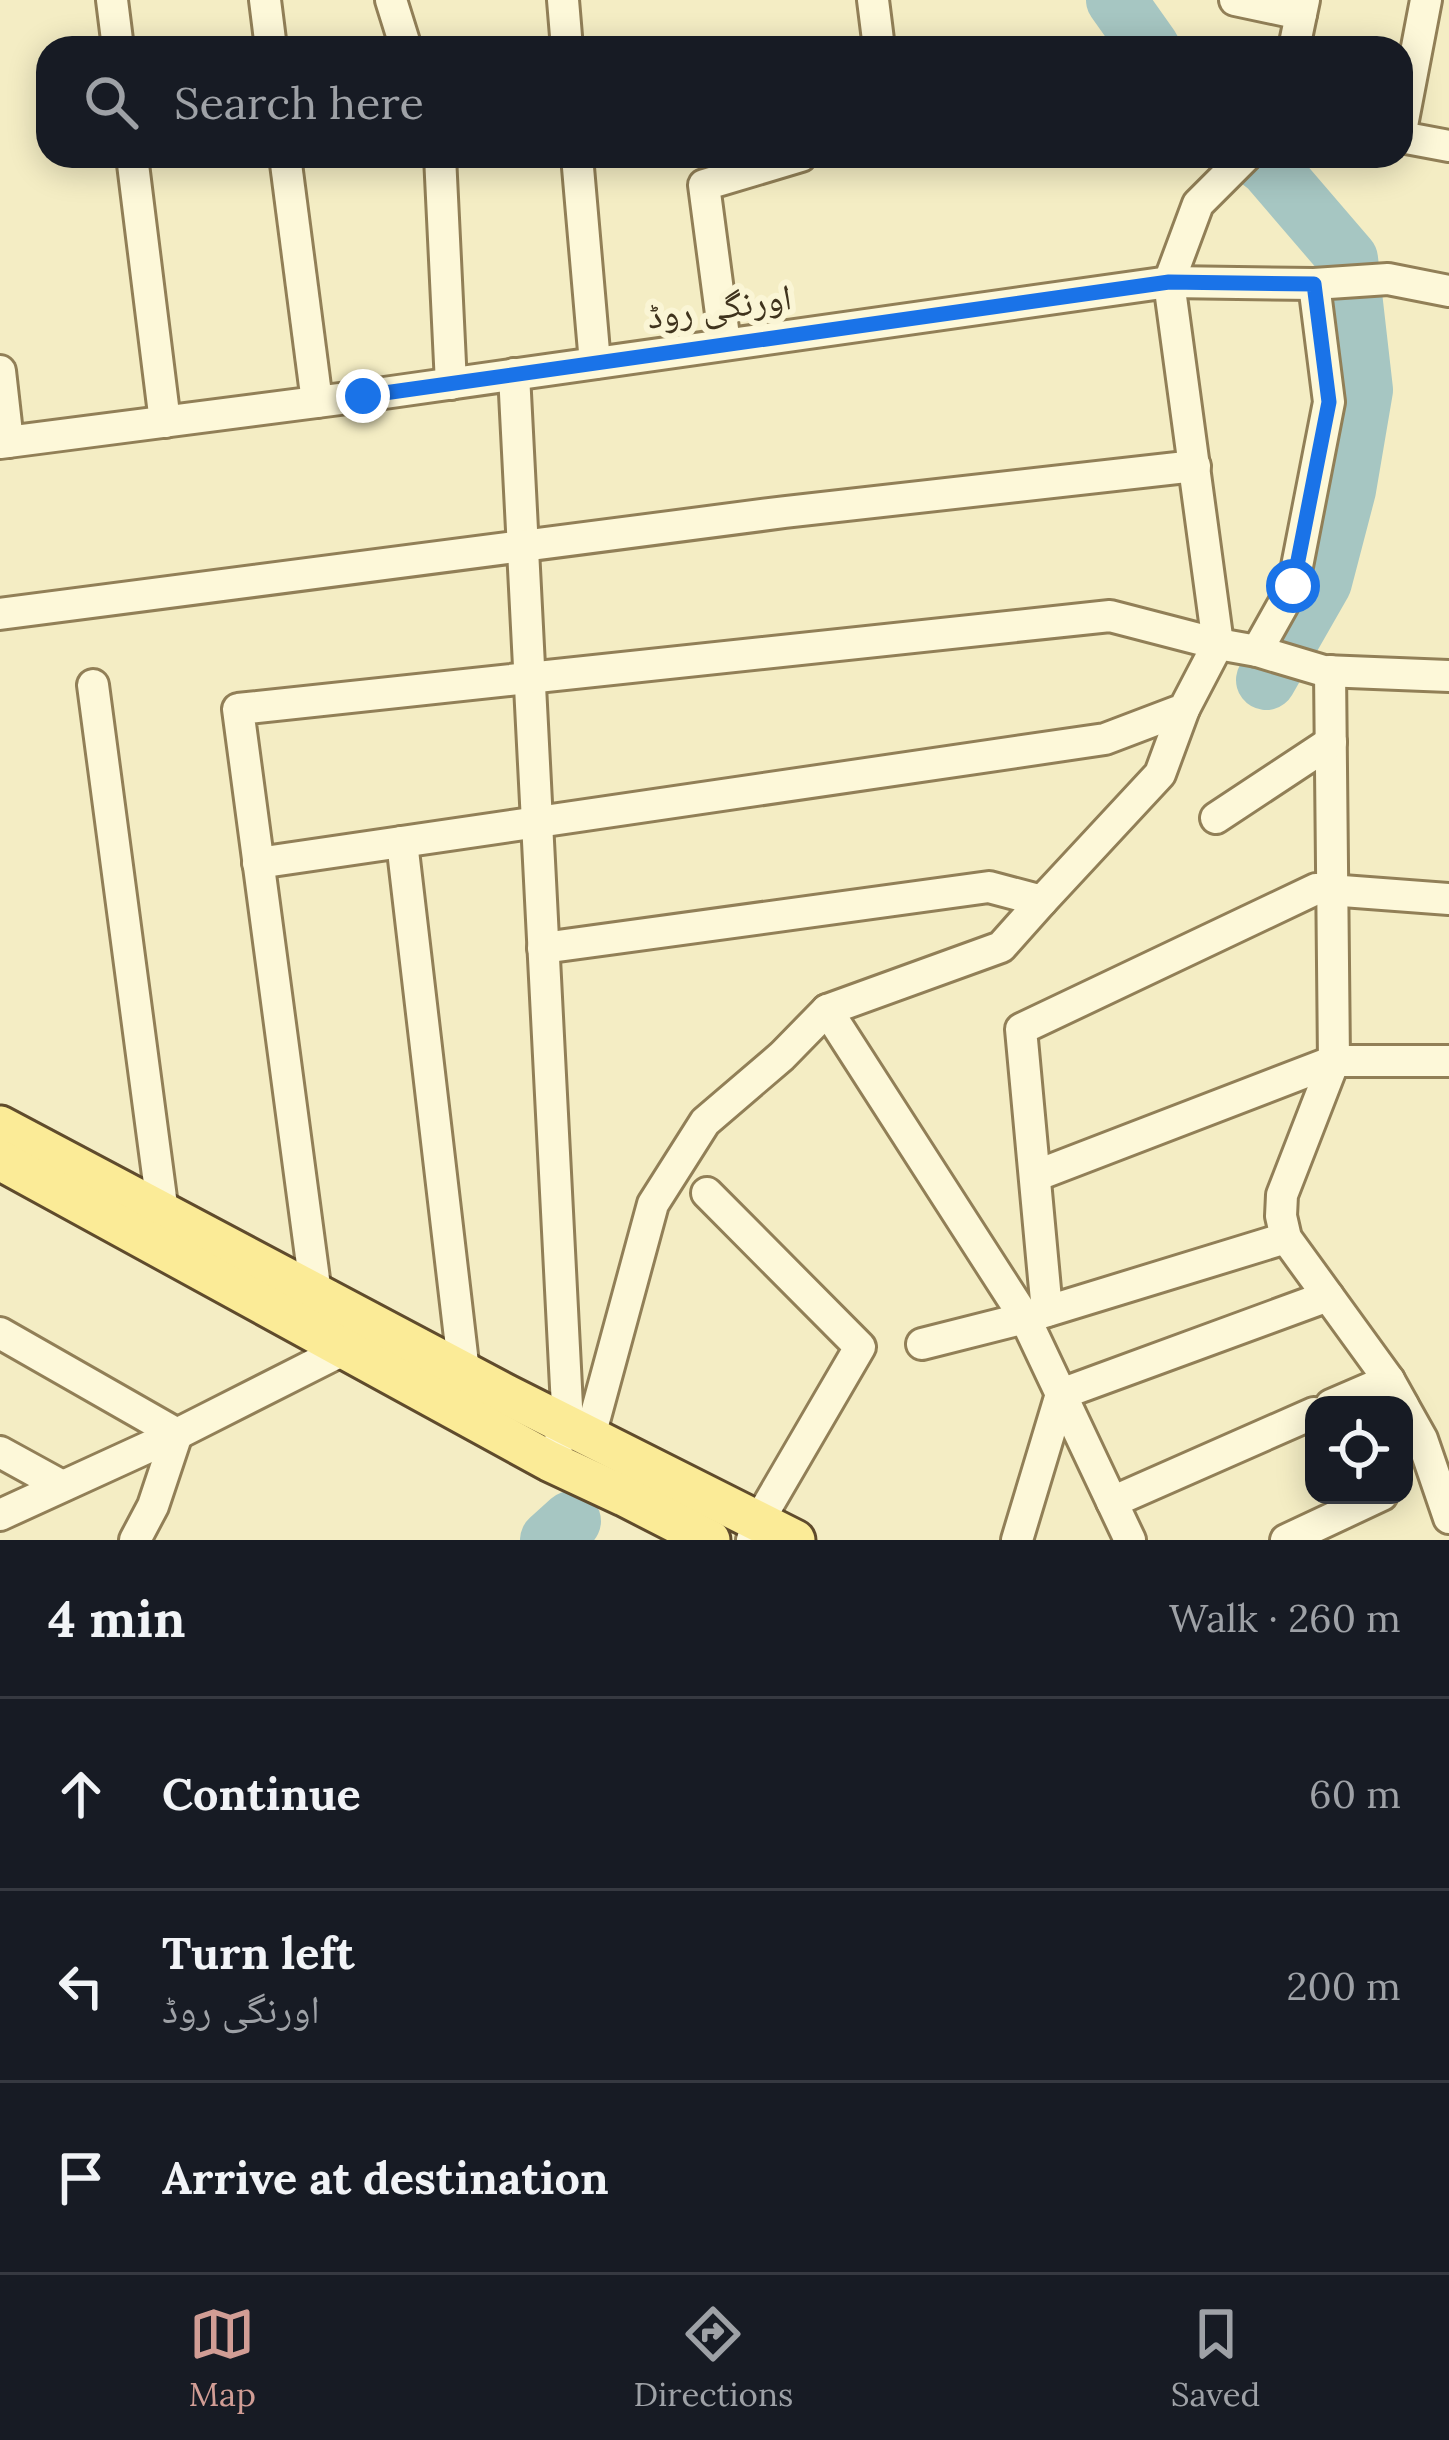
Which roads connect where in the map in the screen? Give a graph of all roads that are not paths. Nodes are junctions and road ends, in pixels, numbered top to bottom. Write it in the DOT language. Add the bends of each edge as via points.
graph roads {
  1 [pos="112,0"];
  2 [pos="265,0"];
  3 [pos="392,0"];
  4 [pos="563,0"];
  5 [pos="873,0"];
  6 [pos="1235,0"];
  7 [pos="1426,0"];
  8 [pos="1302,7"];
  9 [pos="116,36"];
  10 [pos="270,36"];
  11 [pos="402,36"];
  12 [pos="566,36"];
  13 [pos="878,36"];
  14 [pos="1413,70"];
  15 [pos="1413,137"];
  16 [pos="1449,146"];
  17 [pos="133,168"];
  18 [pos="287,168"];
  19 [pos="441,168"];
  20 [pos="578,168"];
  21 [pos="761,168"];
  22 [pos="1234,168"];
  23 [pos="1169,282"];
  24 [pos="1321,284"];
  25 [pos="1449,291"];
  26 [pos="725,344"];
  27 [pos="595,363"];
  28 [pos="0,371"];
  29 [pos="514,374"];
  30 [pos="451,383"];
  31 [pos="317,402"];
  32 [pos="165,422"];
  33 [pos="4,442"];
  34 [pos="1195,466"];
  35 [pos="523,546"];
  36 [pos="0,614"];
  37 [pos="1218,644"];
  38 [pos="1262,653"];
  39 [pos="1327,671"];
  40 [pos="1449,676"];
  41 [pos="530,678"];
  42 [pos="93,685"];
  43 [pos="1184,709"];
  44 [pos="1331,742"];
  45 [pos="1216,818"];
  46 [pos="537,822"];
  47 [pos="402,842"];
  48 [pos="258,862"];
  49 [pos="1330,890"];
  50 [pos="1449,899"];
  51 [pos="1042,901"];
  52 [pos="543,948"];
  53 [pos="827,1010"];
  54 [pos="1334,1061"];
  55 [pos="1449,1061"];
  56 [pos="0,1126"];
  57 [pos="0,1160"];
  58 [pos="1035,1175"];
  59 [pos="707,1193"];
  60 [pos="163,1213"];
  61 [pos="1286,1238"];
  62 [pos="316,1294"];
  63 [pos="1328,1297"];
  64 [pos="1036,1315"];
  65 [pos="0,1334"];
  66 [pos="922,1344"];
  67 [pos="345,1349"];
  68 [pos="464,1372"];
  69 [pos="1060,1394"];
  70 [pos="1398,1396"];
  71 [pos="1305,1417"];
  72 [pos="1413,1423"];
  73 [pos="579,1431"];
  74 [pos="177,1434"];
  75 [pos="0,1452"];
  76 [pos="549,1461"];
  77 [pos="1418,1478"];
  78 [pos="62,1486"];
  79 [pos="1112,1502"];
  80 [pos="1363,1504"];
  81 [pos="0,1515"];
  82 [pos="1449,1518"];
  83 [pos="755,1531"];
  84 [pos="135,1540"];
  85 [pos="710,1540"];
  86 [pos="795,1540"];
  87 [pos="1017,1540"];
  88 [pos="1130,1540"];
  89 [pos="1286,1540"];
  1 -- 9 [label="street"];
  2 -- 10 [label="street"];
  3 -- 11 [label="street"];
  4 -- 12 [label="street"];
  5 -- 13 [label="street"];
  6 -- 8 [label="street"];
  7 -- 14 [label="street"];
  15 -- 16 [label="street"];
  17 -- 32 [label="street"];
  18 -- 31 [label="street"];
  19 -- 30 [label="street"];
  20 -- 27 [label="street"];
  21 -- 26 [label="street" via="704,185"];
  22 -- 23 [label="street" via="1198,204"];
  23 -- 24 [label="street, اورنگی روڈ"];
  23 -- 26 [label="street, اورنگی روڈ"];
  23 -- 34 [label="street"];
  24 -- 25 [label="street, اورنگی روڈ" via="1388,278"];
  24 -- 38 [label="street" via="1329,402 1293,586"];
  26 -- 27 [label="street, اورنگی روڈ"];
  27 -- 29 [label="street, اورنگی روڈ"];
  28 -- 33 [label="street"];
  29 -- 30 [label="street, اورنگی روڈ"];
  29 -- 35 [label="street"];
  30 -- 31 [label="street, اورنگی روڈ"];
  31 -- 32 [label="street, اورنگی روڈ"];
  32 -- 33 [label="street, اورنگی روڈ"];
  34 -- 35 [label="street"];
  34 -- 37 [label="street"];
  35 -- 36 [label="street"];
  35 -- 41 [label="street"];
  37 -- 38 [label="street"];
  37 -- 41 [label="street" via="1110,616"];
  37 -- 43 [label="street"];
  38 -- 39 [label="street"];
  39 -- 40 [label="street"];
  39 -- 44 [label="street"];
  41 -- 46 [label="street"];
  41 -- 48 [label="street" via="238,709"];
  42 -- 60 [label="street"];
  43 -- 46 [label="street" via="1105,739"];
  43 -- 51 [label="street" via="1160,774"];
  44 -- 45 [label="street"];
  44 -- 49 [label="street"];
  46 -- 47 [label="street"];
  46 -- 52 [label="street"];
  47 -- 48 [label="street"];
  47 -- 68 [label="street"];
  48 -- 62 [label="street"];
  49 -- 50 [label="street"];
  49 -- 54 [label="street"];
  49 -- 58 [label="street" via="1316,889 1021,1029"];
  51 -- 52 [label="street" via="989,886"];
  51 -- 53 [label="street" via="1001,946"];
  52 -- 73 [label="street"];
  53 -- 64 [label="street"];
  53 -- 73 [label="street" via="705,1122 653,1204"];
  54 -- 55 [label="street"];
  54 -- 58 [label="street"];
  54 -- 61 [label="street" via="1282,1195"];
  56 -- 60 [label="main road"];
  57 -- 67 [label="main road"];
  58 -- 64 [label="street"];
  59 -- 83 [label="street" via="860,1347"];
  60 -- 62 [label="main road"];
  61 -- 63 [label="street"];
  61 -- 64 [label="street"];
  62 -- 68 [label="main road"];
  63 -- 69 [label="street"];
  63 -- 70 [label="street"];
  64 -- 66 [label="street"];
  64 -- 69 [label="street"];
  65 -- 74 [label="street"];
  67 -- 74 [label="street"];
  67 -- 76 [label="main road"];
  68 -- 73 [label="main road"];
  69 -- 79 [label="street"];
  69 -- 87 [label="street"];
  71 -- 79 [label="street"];
  72 -- 77 [label="street" via="1422,1439"];
  73 -- 76 [label="street"];
  73 -- 83 [label="main road"];
  74 -- 78 [label="street"];
  74 -- 84 [label="street"];
  75 -- 78 [label="street"];
  76 -- 85 [label="main road"];
  77 -- 82 [label="street"];
  78 -- 81 [label="street"];
  79 -- 88 [label="street"];
  80 -- 89 [label="street"];
  83 -- 86 [label="main road"];
}
